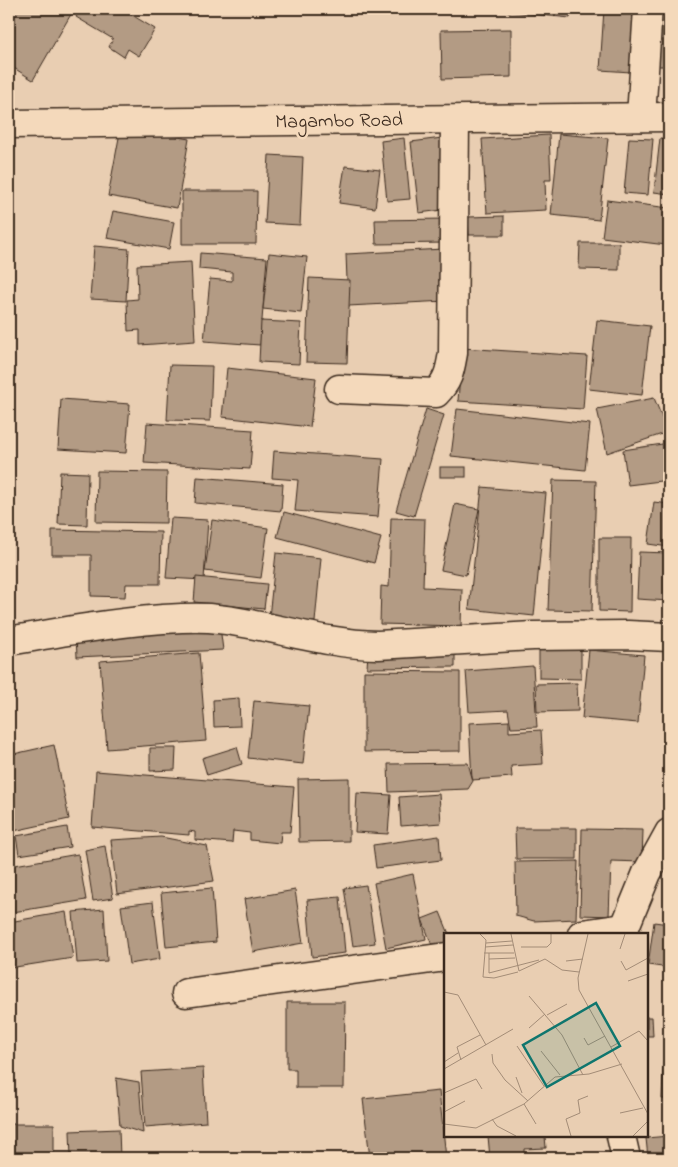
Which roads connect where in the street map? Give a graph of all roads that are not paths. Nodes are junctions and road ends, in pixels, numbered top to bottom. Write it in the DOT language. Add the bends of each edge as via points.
graph roads {
  1 [pos="648,9"];
  2 [pos="641,117"];
  3 [pos="669,117"];
  4 [pos="455,120"];
  5 [pos="9,124"];
  6 [pos="339,389"];
  7 [pos="669,637"];
  8 [pos="9,641"];
  9 [pos="669,833"];
  10 [pos="623,931"];
  11 [pos="596,933"];
  12 [pos="444,957"];
  13 [pos="186,993"];
  14 [pos="621,1137"];
  15 [pos="626,1158"];
  1 -- 2 [label="street"];
  2 -- 3 [label="street, Magambo Road"];
  2 -- 4 [label="street, Magambo Road"];
  4 -- 5 [label="street, Magambo Road"];
  4 -- 6 [label="street" via="453,353 445,384 436,393"];
  7 -- 8 [label="street" via="580,635 354,645 233,620 206,618 103,625"];
  9 -- 10 [label="street" via="647,873"];
  10 -- 11 [label="street"];
  12 -- 13 [label="street"];
  14 -- 15 [label="street"];
}
